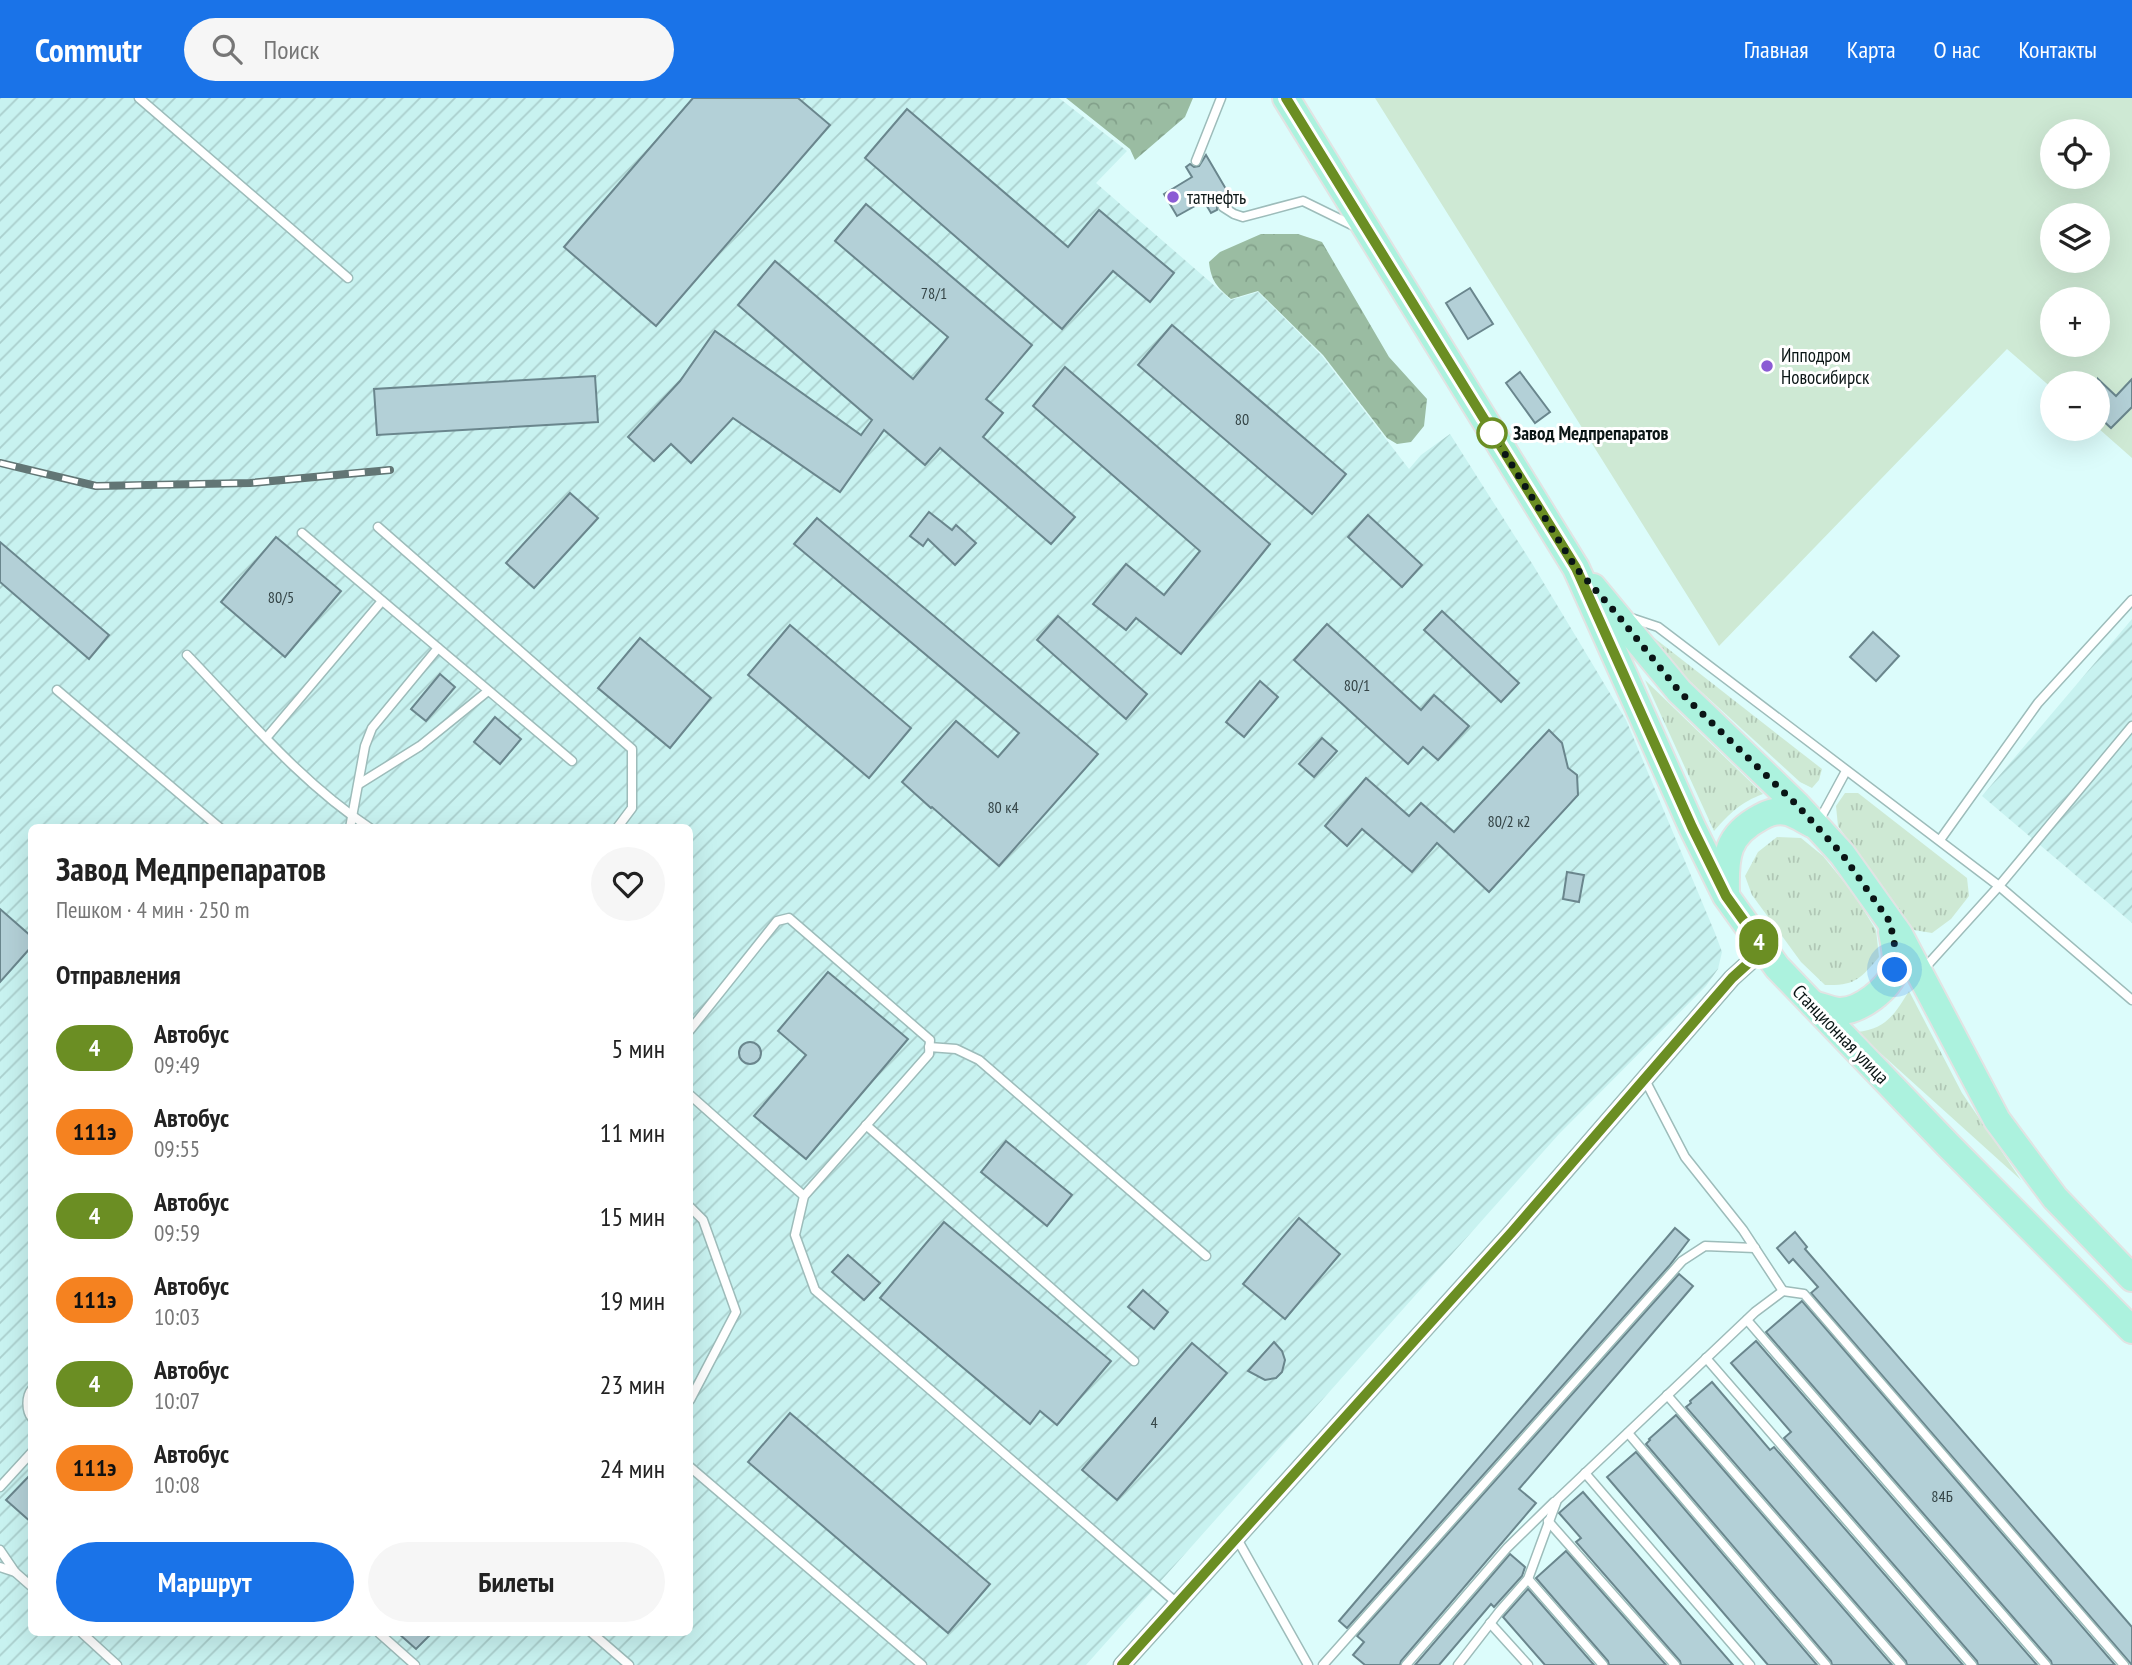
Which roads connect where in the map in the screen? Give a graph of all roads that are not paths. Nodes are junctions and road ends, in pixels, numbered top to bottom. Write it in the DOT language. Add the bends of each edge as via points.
graph roads {
  1 [pos="139,98"];
  2 [pos="1220,98"];
  3 [pos="1286,98"];
  4 [pos="1196,161"];
  5 [pos="1223,207"];
  6 [pos="1371,234"];
  7 [pos="348,278"];
  8 [pos="378,527"];
  9 [pos="302,533"];
  10 [pos="1576,568"];
  11 [pos="2132,600"];
  12 [pos="382,601"];
  13 [pos="1616,613"];
  14 [pos="438,648"];
  15 [pos="187,655"];
  16 [pos="57,690"];
  17 [pos="488,691"];
  18 [pos="2132,726"];
  19 [pos="2124,735"];
  20 [pos="267,737"];
  21 [pos="2132,741"];
  22 [pos="572,761"];
  23 [pos="1846,771"];
  24 [pos="359,784"];
  25 [pos="353,816"];
  26 [pos="215,824"];
  27 [pos="351,824"];
  28 [pos="364,824"];
  29 [pos="620,824"];
  30 [pos="1817,826"];
  31 [pos="1940,840"];
  32 [pos="1999,886"];
  33 [pos="1726,896"];
  34 [pos="1890,922"];
  35 [pos="1764,949"];
  36 [pos="1920,973"];
  37 [pos="2132,1000"];
  38 [pos="1813,1004"];
  39 [pos="693,1026"];
  40 [pos="929,1047"];
  41 [pos="1644,1077"];
  42 [pos="693,1098"];
  43 [pos="866,1125"];
  44 [pos="804,1196"];
  45 [pos="693,1210"];
  46 [pos="1755,1248"];
  47 [pos="1206,1256"];
  48 [pos="2132,1278"];
  49 [pos="1783,1291"];
  50 [pos="1747,1320"];
  51 [pos="2132,1330"];
  52 [pos="1706,1358"];
  53 [pos="1134,1361"];
  54 [pos="693,1394"];
  55 [pos="1667,1395"];
  56 [pos="1628,1433"];
  57 [pos="28,1456"];
  58 [pos="693,1470"];
  59 [pos="1585,1473"];
  60 [pos="0,1488"];
  61 [pos="1557,1500"];
  62 [pos="1548,1521"];
  63 [pos="1236,1538"];
  64 [pos="0,1550"];
  65 [pos="0,1567"];
  66 [pos="15,1572"];
  67 [pos="1528,1579"];
  68 [pos="28,1583"];
  69 [pos="1178,1604"];
  70 [pos="1490,1623"];
  71 [pos="85,1636"];
  72 [pos="382,1636"];
  73 [pos="595,1636"];
  74 [pos="117,1665"];
  75 [pos="415,1665"];
  76 [pos="629,1665"];
  77 [pos="922,1665"];
  78 [pos="1122,1665"];
  79 [pos="1308,1665"];
  80 [pos="1323,1665"];
  81 [pos="1406,1665"];
  82 [pos="1458,1665"];
  83 [pos="1528,1665"];
  84 [pos="1604,1665"];
  85 [pos="1675,1665"];
  86 [pos="1750,1665"];
  87 [pos="1826,1665"];
  88 [pos="1900,1665"];
  89 [pos="1972,1665"];
  90 [pos="2046,1665"];
  91 [pos="2124,1665"];
  1 -- 7 [label="lane"];
  2 -- 4 [label="lane"];
  3 -- 6 [label="main road, Станционная улица"];
  5 -- 6 [label="lane" via="1243,217 1303,201"];
  6 -- 10 [label="main road, Станционная улица"];
  8 -- 29 [label="lane" via="632,749 632,808"];
  9 -- 12 [label="lane"];
  10 -- 13 [label="main road, Станционная улица"];
  10 -- 33 [label="main road, Станционная улица"];
  11 -- 31 [label="lane" via="2038,702"];
  12 -- 14 [label="lane"];
  12 -- 20 [label="lane"];
  13 -- 23 [label="lane" via="1658,627"];
  13 -- 30 [label="main road, Станционная улица" via="1679,691"];
  14 -- 17 [label="lane"];
  14 -- 24 [label="lane" via="377,721 365,746"];
  15 -- 20 [label="lane"];
  16 -- 26 [label="lane"];
  17 -- 22 [label="lane"];
  17 -- 24 [label="lane" via="429,740"];
  18 -- 19 [label="lane"];
  19 -- 21 [label="lane"];
  19 -- 32 [label="lane"];
  20 -- 25 [label="lane" via="314,786"];
  23 -- 30 [label="lane"];
  23 -- 31 [label="lane"];
  24 -- 25 [label="lane"];
  25 -- 27 [label="lane"];
  25 -- 28 [label="lane"];
  30 -- 33 [label="main road" via="1787,812 1769,813 1748,824 1731,843 1725,864"];
  30 -- 34 [label="main road, Станционная улица"];
  31 -- 32 [label="lane"];
  32 -- 36 [label="lane"];
  32 -- 37 [label="lane"];
  33 -- 35 [label="main road, Станционная улица"];
  34 -- 36 [label="main road, Станционная улица"];
  34 -- 38 [label="main road" via="1895,970 1885,988 1860,1006 1840,1011"];
  35 -- 38 [label="main road, Станционная улица"];
  35 -- 41 [label="street" via="1732,978"];
  36 -- 48 [label="main road, Станционная улица" via="1997,1120 2055,1198"];
  38 -- 51 [label="main road, Станционная улица"];
  39 -- 40 [label="lane" via="777,921 789,918 930,1040"];
  40 -- 43 [label="lane" via="929,1054"];
  40 -- 47 [label="lane" via="956,1049 979,1060"];
  41 -- 46 [label="lane" via="1685,1157"];
  41 -- 63 [label="street" via="1512,1232"];
  42 -- 44 [label="lane"];
  43 -- 44 [label="lane"];
  43 -- 53 [label="lane"];
  44 -- 69 [label="lane" via="795,1235 815,1290"];
  45 -- 54 [label="lane" via="703,1220 736,1312"];
  46 -- 49 [label="lane"];
  46 -- 80 [label="lane" via="1705,1246 1682,1261"];
  49 -- 50 [label="lane"];
  49 -- 91 [label="lane" via="1804,1294"];
  50 -- 52 [label="lane"];
  50 -- 90 [label="lane"];
  52 -- 55 [label="lane"];
  52 -- 89 [label="lane"];
  55 -- 56 [label="lane"];
  55 -- 88 [label="lane"];
  56 -- 59 [label="lane"];
  56 -- 87 [label="lane"];
  57 -- 60 [label="lane"];
  58 -- 77 [label="lane"];
  59 -- 61 [label="lane"];
  59 -- 86 [label="lane"];
  61 -- 62 [label="lane"];
  61 -- 81 [label="lane" via="1507,1548"];
  62 -- 67 [label="lane"];
  62 -- 85 [label="lane"];
  63 -- 69 [label="street"];
  63 -- 79 [label="lane"];
  64 -- 66 [label="lane"];
  65 -- 66 [label="lane"];
  66 -- 68 [label="lane"];
  67 -- 70 [label="lane"];
  67 -- 84 [label="lane"];
  69 -- 78 [label="street"];
  70 -- 82 [label="lane"];
  70 -- 83 [label="lane"];
  71 -- 74 [label="lane"];
  72 -- 75 [label="lane"];
  73 -- 76 [label="lane"];
}
